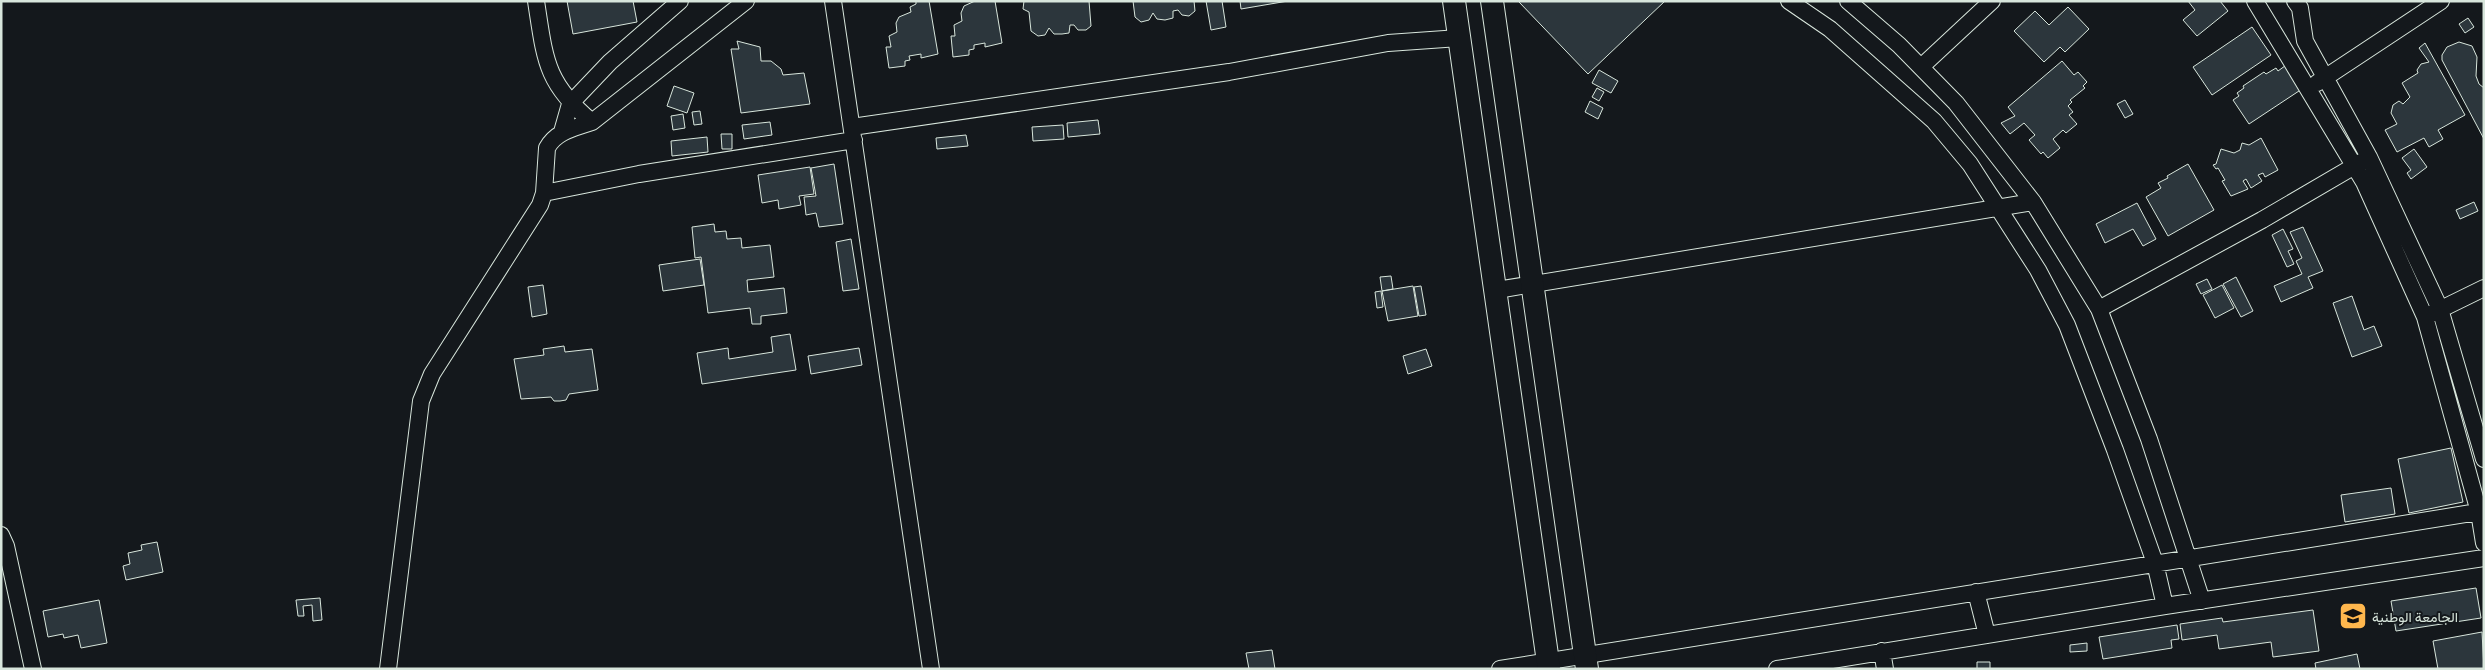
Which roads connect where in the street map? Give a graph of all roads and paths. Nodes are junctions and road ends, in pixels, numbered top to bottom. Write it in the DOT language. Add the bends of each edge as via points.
graph roads {
  1 [pos="536,1"];
  2 [pos="680,1"];
  3 [pos="746,1"];
  4 [pos="833,1"];
  5 [pos="1454,1"];
  6 [pos="1492,1"];
  7 [pos="1789,1"];
  8 [pos="1848,1"];
  9 [pos="1992,1"];
  10 [pos="2255,1"];
  11 [pos="2295,1"];
  12 [pos="2441,1"];
  13 [pos="1459,38"];
  14 [pos="1921,67"];
  15 [pos="2326,79"];
  16 [pos="2309,88"];
  17 [pos="570,104"];
  18 [pos="592,122"];
  19 [pos="562,132"];
  20 [pos="853,134"];
  21 [pos="2369,157"];
  22 [pos="2354,165"];
  23 [pos="544,193"];
  24 [pos="2033,202"];
  25 [pos="2000,209"];
  26 [pos="1534,285"];
  27 [pos="2484,288"];
  28 [pos="1496,290"];
  29 [pos="2099,309"];
  30 [pos="2440,309"];
  31 [pos="2425,317"];
  32 [pos="2484,459"];
  33 [pos="2481,512"];
  34 [pos="1,535"];
  35 [pos="2484,543"];
  36 [pos="2190,558"];
  37 [pos="2484,558"];
  38 [pos="2155,563"];
  39 [pos="1976,592"];
  40 [pos="2202,600"];
  41 [pos="2165,606"];
  42 [pos="1986,635"];
  43 [pos="1882,651"];
  44 [pos="1586,663"];
  45 [pos="1548,665"];
  46 [pos="33,669"];
  47 [pos="388,669"];
  48 [pos="931,669"];
  49 [pos="1500,669"];
  50 [pos="1777,669"];
  51 [pos="1885,669"];
  1 -- 17 [label="street" via="549,71"];
  2 -- 17 [label="street" via="610,62"];
  3 -- 18 [label="street"];
  4 -- 20 [label="street"];
  5 -- 13 [label="street"];
  6 -- 26 [label="street"];
  7 -- 25 [label="street" via="1830,29 1934,121 1970,164"];
  8 -- 14 [label="street"];
  9 -- 14 [label="street"];
  10 -- 16 [label="street"];
  11 -- 15 [label="street" via="2300,8 2305,40"];
  12 -- 15 [label="street"];
  13 -- 20 [label="street" via="1388,43"];
  13 -- 28 [label="street"];
  14 -- 24 [label="street" via="1956,103"];
  15 -- 16 [label="street"];
  15 -- 21 [label="street"];
  16 -- 22 [label="street"];
  17 -- 18 [label="street"];
  17 -- 19 [label="street"];
  18 -- 19 [label="street"];
  19 -- 23 [label="street" via="547,148"];
  20 -- 23 [label="street"];
  20 -- 48 [label="street"];
  21 -- 22 [label="street"];
  21 -- 30 [label="street"];
  22 -- 29 [label="street" via="2262,220"];
  22 -- 31 [label="street"];
  23 -- 47 [label="street" via="534,216 432,374 421,401"];
  24 -- 25 [label="street"];
  24 -- 29 [label="street"];
  25 -- 26 [label="street"];
  25 -- 38 [label="street" via="2067,325"];
  26 -- 28 [label="street"];
  26 -- 44 [label="street"];
  27 -- 30 [label="street"];
  28 -- 45 [label="street"];
  29 -- 36 [label="street"];
  30 -- 31 [label="street"];
  30 -- 32 [label="street"];
  31 -- 33 [label="street"];
  33 -- 35 [label="street"];
  33 -- 36 [label="street"];
  34 -- 46 [label="street"];
  36 -- 38 [label="street"];
  36 -- 40 [label="street"];
  37 -- 40 [label="street"];
  38 -- 39 [label="street"];
  38 -- 41 [label="street"];
  39 -- 42 [label="street"];
  39 -- 44 [label="street"];
  40 -- 41 [label="street"];
  41 -- 42 [label="street"];
  42 -- 43 [label="street"];
  43 -- 50 [label="street"];
  43 -- 51 [label="street"];
  44 -- 45 [label="street"];
  45 -- 49 [label="street"];
}
